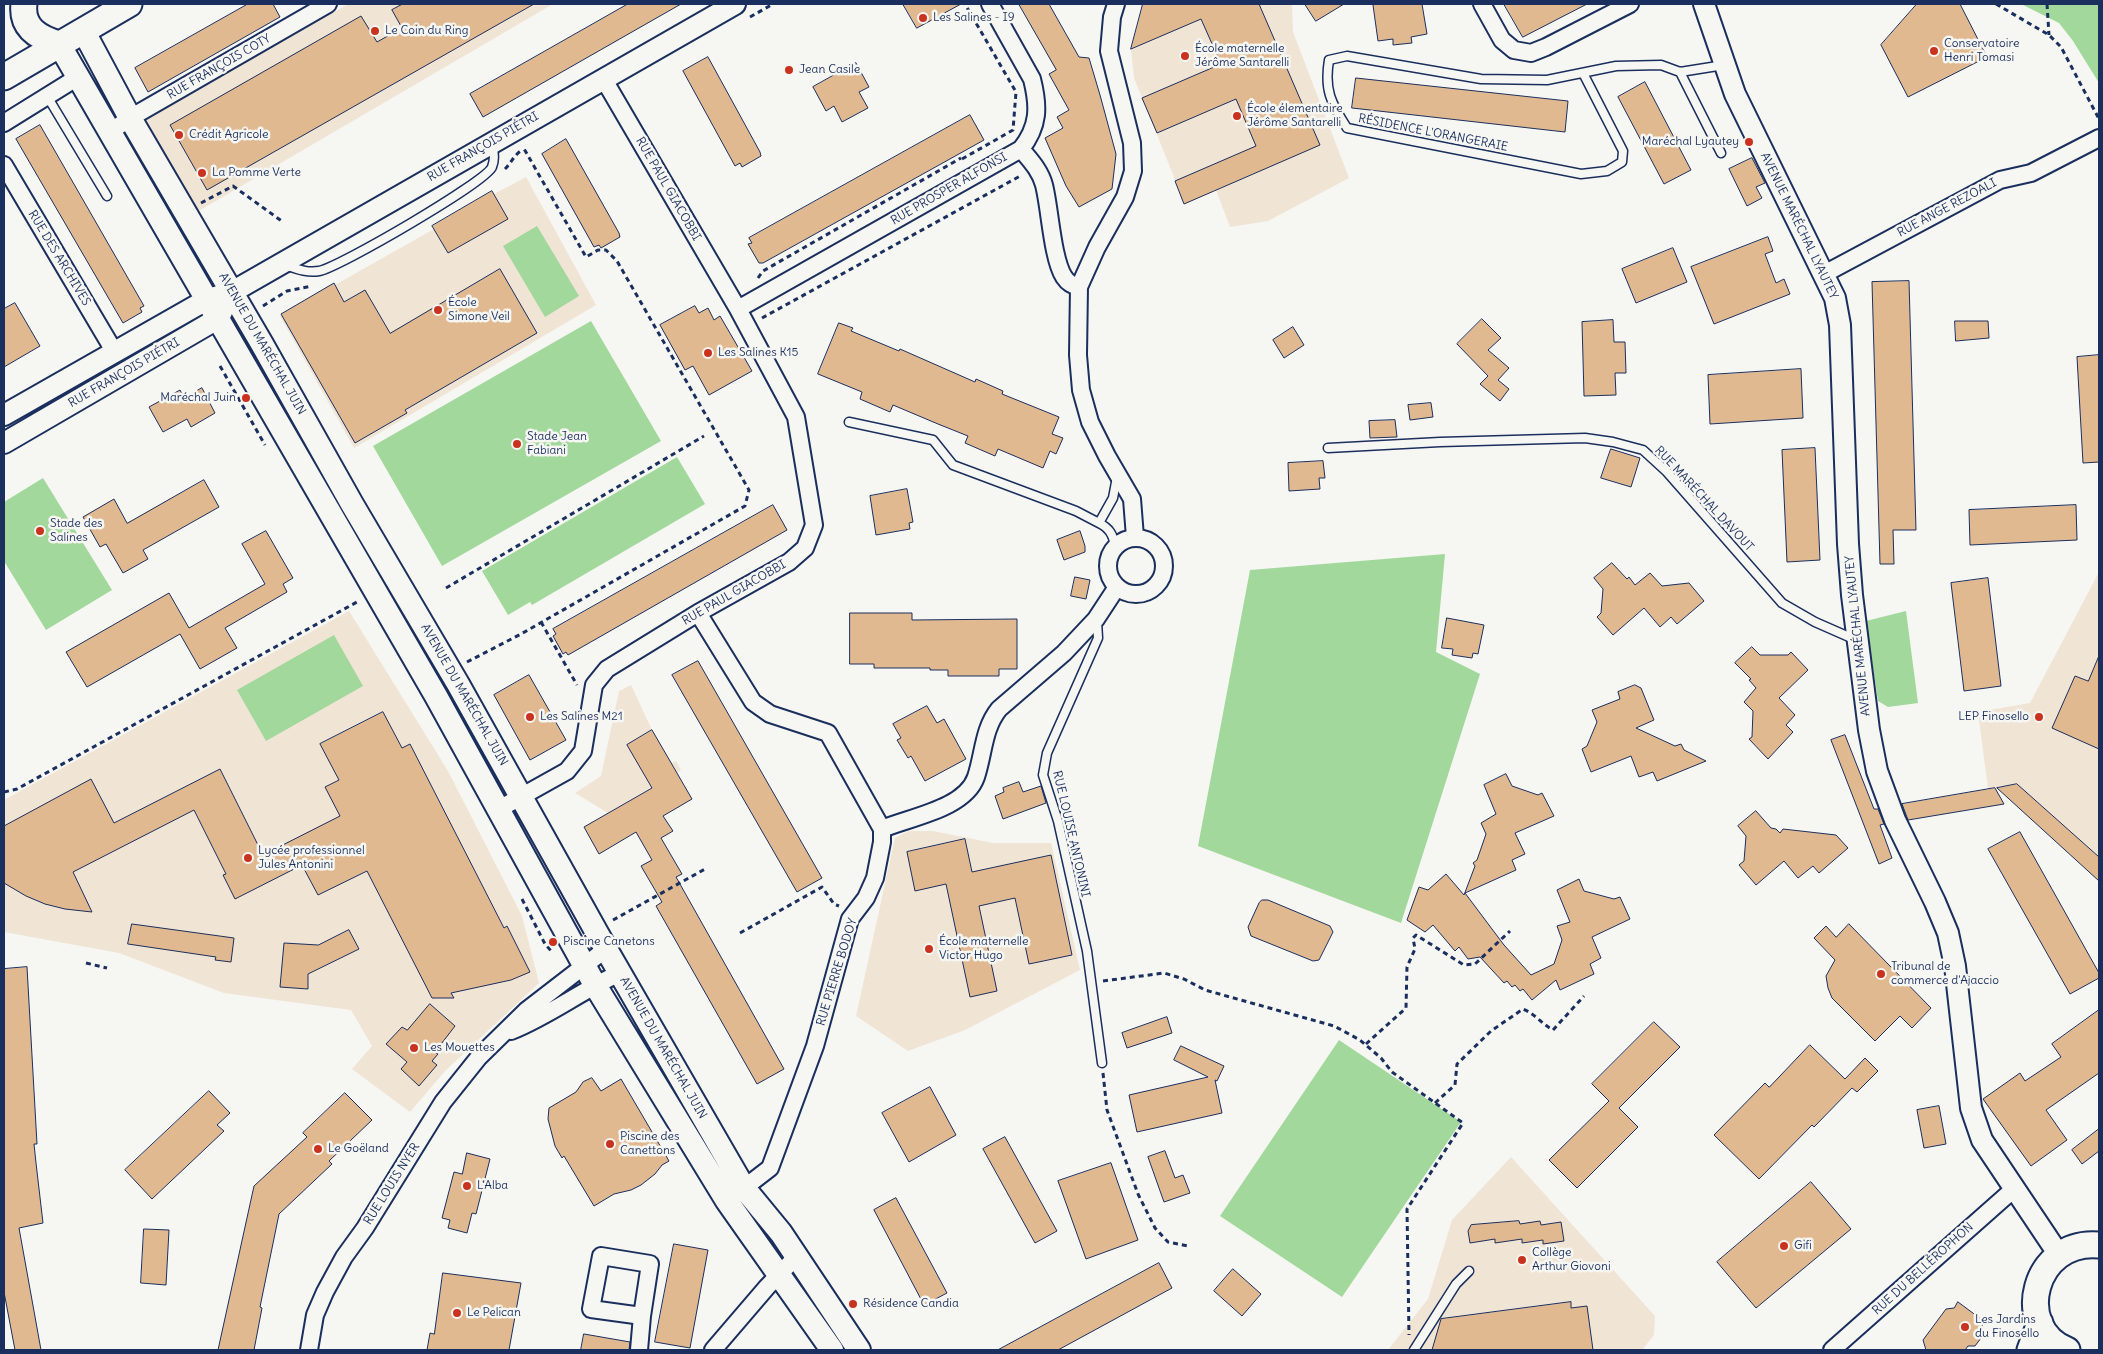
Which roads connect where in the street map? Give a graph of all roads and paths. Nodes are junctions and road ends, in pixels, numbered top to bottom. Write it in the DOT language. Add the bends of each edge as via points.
graph roads {
  1 [pos="9,4"];
  2 [pos="24,4"];
  3 [pos="89,4"];
  4 [pos="129,4"];
  5 [pos="328,4"];
  6 [pos="735,4"];
  7 [pos="965,4"];
  8 [pos="990,4"];
  9 [pos="1116,4"];
  10 [pos="1482,4"];
  11 [pos="1630,4"];
  12 [pos="1704,4"];
  13 [pos="1996,4"];
  14 [pos="2047,4"];
  15 [pos="4,8"];
  16 [pos="83,30"];
  17 [pos="2049,35"];
  18 [pos="59,44"];
  19 [pos="1724,66"];
  20 [pos="1680,72"];
  21 [pos="1583,73"];
  22 [pos="4,77"];
  23 [pos="78,77"];
  24 [pos="603,78"];
  25 [pos="47,96"];
  26 [pos="130,118"];
  27 [pos="2099,119"];
  28 [pos="4,122"];
  29 [pos="518,127"];
  30 [pos="110,132"];
  31 [pos="2099,138"];
  32 [pos="492,143"];
  33 [pos="1021,149"];
  34 [pos="1721,153"];
  35 [pos="962,158"];
  36 [pos="4,165"];
  37 [pos="1036,167"];
  38 [pos="975,175"];
  39 [pos="107,196"];
  40 [pos="185,211"];
  41 [pos="282,222"];
  42 [pos="281,263"];
  43 [pos="1824,274"];
  44 [pos="753,283"];
  45 [pos="1079,287"];
  46 [pos="232,292"];
  47 [pos="208,299"];
  48 [pos="738,309"];
  49 [pos="219,318"];
  50 [pos="762,318"];
  51 [pos="114,351"];
  52 [pos="4,415"];
  53 [pos="849,422"];
  54 [pos="704,436"];
  55 [pos="4,442"];
  56 [pos="1328,448"];
  57 [pos="1117,473"];
  58 [pos="1099,523"];
  59 [pos="1135,537"];
  60 [pos="1115,546"];
  61 [pos="1117,587"];
  62 [pos="446,588"];
  63 [pos="357,602"];
  64 [pos="698,613"];
  65 [pos="1096,619"];
  66 [pos="542,622"];
  67 [pos="1858,641"];
  68 [pos="450,670"];
  69 [pos="592,699"];
  70 [pos="4,792"];
  71 [pos="521,796"];
  72 [pos="499,808"];
  73 [pos="882,829"];
  74 [pos="705,869"];
  75 [pos="857,911"];
  76 [pos="595,929"];
  77 [pos="1510,931"];
  78 [pos="740,933"];
  79 [pos="606,949"];
  80 [pos="86,963"];
  81 [pos="584,964"];
  82 [pos="107,968"];
  83 [pos="620,974"];
  84 [pos="1092,982"];
  85 [pos="595,985"];
  86 [pos="1584,996"];
  87 [pos="504,1034"];
  88 [pos="1366,1044"];
  89 [pos="1102,1063"];
  90 [pos="1435,1103"];
  91 [pos="744,1188"];
  92 [pos="2014,1188"];
  93 [pos="2099,1245"];
  94 [pos="1188,1246"];
  95 [pos="2058,1255"];
  96 [pos="797,1256"];
  97 [pos="1469,1271"];
  98 [pos="779,1274"];
  99 [pos="642,1316"];
  100 [pos="2040,1323"];
  101 [pos="1414,1348"];
  102 [pos="309,1350"];
  103 [pos="639,1350"];
  104 [pos="713,1350"];
  105 [pos="832,1350"];
  106 [pos="859,1350"];
  107 [pos="1832,1350"];
  108 [pos="2030,1350"];
  109 [pos="2068,1350"];
  1 -- 15 [label="main road"];
  2 -- 18 [label="main road" via="31,30 38,37"];
  3 -- 16 [label="main road"];
  4 -- 16 [label="main road"];
  5 -- 26 [label="street, RUE FRANÇOIS COTY"];
  6 -- 24 [label="street, RUE FRANÇOIS PIÉTRI"];
  7 -- 35 [label="path" via="1016,92 1013,130"];
  8 -- 33 [label="street, RUE PROSPER ALFONSI" via="1032,79 1035,92 1033,128"];
  9 -- 45 [label="street" via="1109,51 1132,143 1133,171 1125,197"];
  10 -- 11 [label="street" via="1502,40 1514,50 1531,53"];
  12 -- 19 [label="street, AVENUE MARÉCHAL LYAUTEY"];
  13 -- 17 [label="path"];
  14 -- 17 [label="path"];
  16 -- 18 [label="main road"];
  16 -- 26 [label="main road, AVENUE DU MARÉCHAL JUIN"];
  17 -- 27 [label="path" via="2061,47"];
  18 -- 22 [label="main road"];
  18 -- 23 [label="main road, AVENUE DU MARÉCHAL JUIN"];
  19 -- 20 [label="lane, RÉSIDENCE L'ORANGERAIE"];
  19 -- 43 [label="street, AVENUE MARÉCHAL LYAUTEY"];
  20 -- 21 [label="lane, RÉSIDENCE L'ORANGERAIE" via="1661,64 1616,66"];
  20 -- 34 [label="lane"];
  21 -- 21 [label="lane, RÉSIDENCE L'ORANGERAIE" via="1547,80 1482,79 1347,56 1329,60 1326,75 1332,104 1347,128 1581,174 1607,170 1622,162 1623,151"];
  23 -- 25 [label="street"];
  23 -- 30 [label="main road, AVENUE DU MARÉCHAL JUIN"];
  24 -- 29 [label="street, RUE FRANÇOIS PIÉTRI"];
  24 -- 48 [label="street, RUE PAUL GIACOBBI"];
  25 -- 28 [label="street"];
  25 -- 39 [label="lane"];
  26 -- 30 [label="street, RUE FRANÇOIS COTY"];
  26 -- 40 [label="main road, AVENUE DU MARÉCHAL JUIN"];
  29 -- 32 [label="street, RUE FRANÇOIS PIÉTRI"];
  29 -- 66 [label="path" via="524,149 586,257 598,250 606,250 616,261 749,490 745,506"];
  30 -- 47 [label="main road, AVENUE DU MARÉCHAL JUIN"];
  31 -- 43 [label="street, RUE ANGE REZOALI" via="2031,173 2000,180"];
  32 -- 42 [label="street, RUE FRANÇOIS PIÉTRI"];
  32 -- 42 [label="lane" via="495,153 492,168 469,188 362,251 320,271 306,272"];
  33 -- 37 [label="street"];
  33 -- 38 [label="street, RUE PROSPER ALFONSI"];
  35 -- 38 [label="path"];
  35 -- 44 [label="path" via="763,271"];
  36 -- 51 [label="street, RUE DES ARCHIVES"];
  37 -- 45 [label="street" via="1044,183 1063,276 1070,285"];
  37 -- 50 [label="path"];
  38 -- 48 [label="street, RUE PROSPER ALFONSI"];
  40 -- 41 [label="path" via="233,186"];
  40 -- 46 [label="main road, AVENUE DU MARÉCHAL JUIN"];
  42 -- 46 [label="street, RUE FRANÇOIS PIÉTRI"];
  43 -- 67 [label="street, AVENUE MARÉCHAL LYAUTEY" via="1835,298 1840,325 1848,544"];
  45 -- 57 [label="street" via="1081,390 1090,422"];
  46 -- 47 [label="street, RUE FRANÇOIS PIÉTRI"];
  46 -- 49 [label="street"];
  46 -- 68 [label="main road, AVENUE DU MARÉCHAL JUIN"];
  47 -- 49 [label="main road, AVENUE DU MARÉCHAL JUIN"];
  47 -- 51 [label="street, RUE FRANÇOIS PIÉTRI"];
  48 -- 64 [label="street, RUE PAUL GIACOBBI" via="796,416 814,525 805,548 789,562"];
  49 -- 55 [label="street, RUE FRANÇOIS PIÉTRI"];
  49 -- 72 [label="main road, AVENUE DU MARÉCHAL JUIN"];
  51 -- 52 [label="street, RUE FRANÇOIS PIÉTRI"];
  53 -- 58 [label="lane" via="932,440 954,465 1076,511"];
  54 -- 62 [label="path"];
  56 -- 67 [label="lane, RUE MARÉCHAL DAVOUT" via="1585,438 1644,450 1782,603"];
  57 -- 58 [label="lane" via="1113,498"];
  57 -- 59 [label="street" via="1132,499"];
  58 -- 60 [label="lane" via="1113,535"];
  59 -- 60 [label="street"];
  59 -- 61 [label="street" via="1159,549 1164,566 1162,576 1143,593 1125,592"];
  60 -- 61 [label="street" via="1107,564 1108,573"];
  61 -- 65 [label="street"];
  63 -- 70 [label="path" via="17,789"];
  64 -- 69 [label="street, RUE PAUL GIACOBBI" via="607,670 594,685"];
  64 -- 73 [label="street" via="753,702 770,714 828,732"];
  65 -- 73 [label="street" via="1064,653 991,719 970,789 946,806"];
  65 -- 84 [label="lane, RUE LOUISE ANTONINI" via="1098,638 1047,753 1043,774 1058,821"];
  66 -- 68 [label="path"];
  66 -- 69 [label="path" via="580,688"];
  67 -- 92 [label="street, AVENUE MARÉCHAL LYAUTEY" via="1877,771 1895,820 1948,934 1955,966 1971,1108 1982,1140"];
  68 -- 71 [label="main road, AVENUE DU MARÉCHAL JUIN"];
  69 -- 71 [label="street, RUE PAUL GIACOBBI" via="583,751 567,771"];
  71 -- 72 [label="street, RUE PAUL GIACOBBI"];
  71 -- 76 [label="main road, AVENUE DU MARÉCHAL JUIN"];
  72 -- 81 [label="main road, AVENUE DU MARÉCHAL JUIN"];
  73 -- 75 [label="street, RUE PIERRE BODOY" via="875,878"];
  74 -- 76 [label="path"];
  75 -- 78 [label="path" via="834,904 822,886"];
  75 -- 91 [label="street, RUE PIERRE BODOY" via="850,919 815,1046 770,1168"];
  76 -- 79 [label="main road, AVENUE DU MARÉCHAL JUIN"];
  77 -- 88 [label="path" via="1475,964 1464,965 1416,935 1413,938 1415,950 1407,967 1406,1008"];
  79 -- 81 [label="street, RUE LOUIS NYER"];
  79 -- 83 [label="main road, AVENUE DU MARÉCHAL JUIN"];
  80 -- 82 [label="path"];
  81 -- 85 [label="main road, AVENUE DU MARÉCHAL JUIN"];
  81 -- 87 [label="street, RUE LOUIS NYER" via="527,1010"];
  83 -- 85 [label="street, RUE LOUIS NYER"];
  83 -- 91 [label="main road, AVENUE DU MARÉCHAL JUIN"];
  84 -- 88 [label="path" via="1164,973 1205,990 1334,1026"];
  84 -- 89 [label="lane, RUE LOUISE ANTONINI"];
  85 -- 87 [label="street, RUE LOUIS NYER" via="537,1021"];
  85 -- 98 [label="main road, AVENUE DU MARÉCHAL JUIN" via="727,1201"];
  86 -- 90 [label="path" via="1553,1030 1523,1009 1510,1017 1457,1064 1455,1085"];
  87 -- 102 [label="street, RUE LOUIS NYER" via="479,1057 443,1102 344,1257 315,1315"];
  88 -- 90 [label="path" via="1392,1072"];
  89 -- 94 [label="path" via="1107,1110 1138,1194 1155,1228 1168,1242"];
  90 -- 101 [label="path" via="1463,1123 1407,1208 1409,1339"];
  91 -- 96 [label="main road, AVENUE DU MARÉCHAL JUIN"];
  92 -- 95 [label="street, AVENUE MARÉCHAL LYAUTEY"];
  92 -- 107 [label="street, RUE DU BELLÉROPHON"];
  93 -- 95 [label="main road" via="2080,1246"];
  95 -- 100 [label="main road" via="2040,1279 2036,1294"];
  96 -- 98 [label="street"];
  96 -- 106 [label="main road, AVENUE DU MARÉCHAL JUIN"];
  97 -- 101 [label="lane" via="1456,1284"];
  98 -- 104 [label="street"];
  98 -- 105 [label="main road, AVENUE DU MARÉCHAL JUIN"];
  99 -- 99 [label="street" via="650,1264 601,1256 591,1309"];
  99 -- 103 [label="street"];
  100 -- 108 [label="main road"];
  100 -- 109 [label="main road" via="2050,1338"];
}
